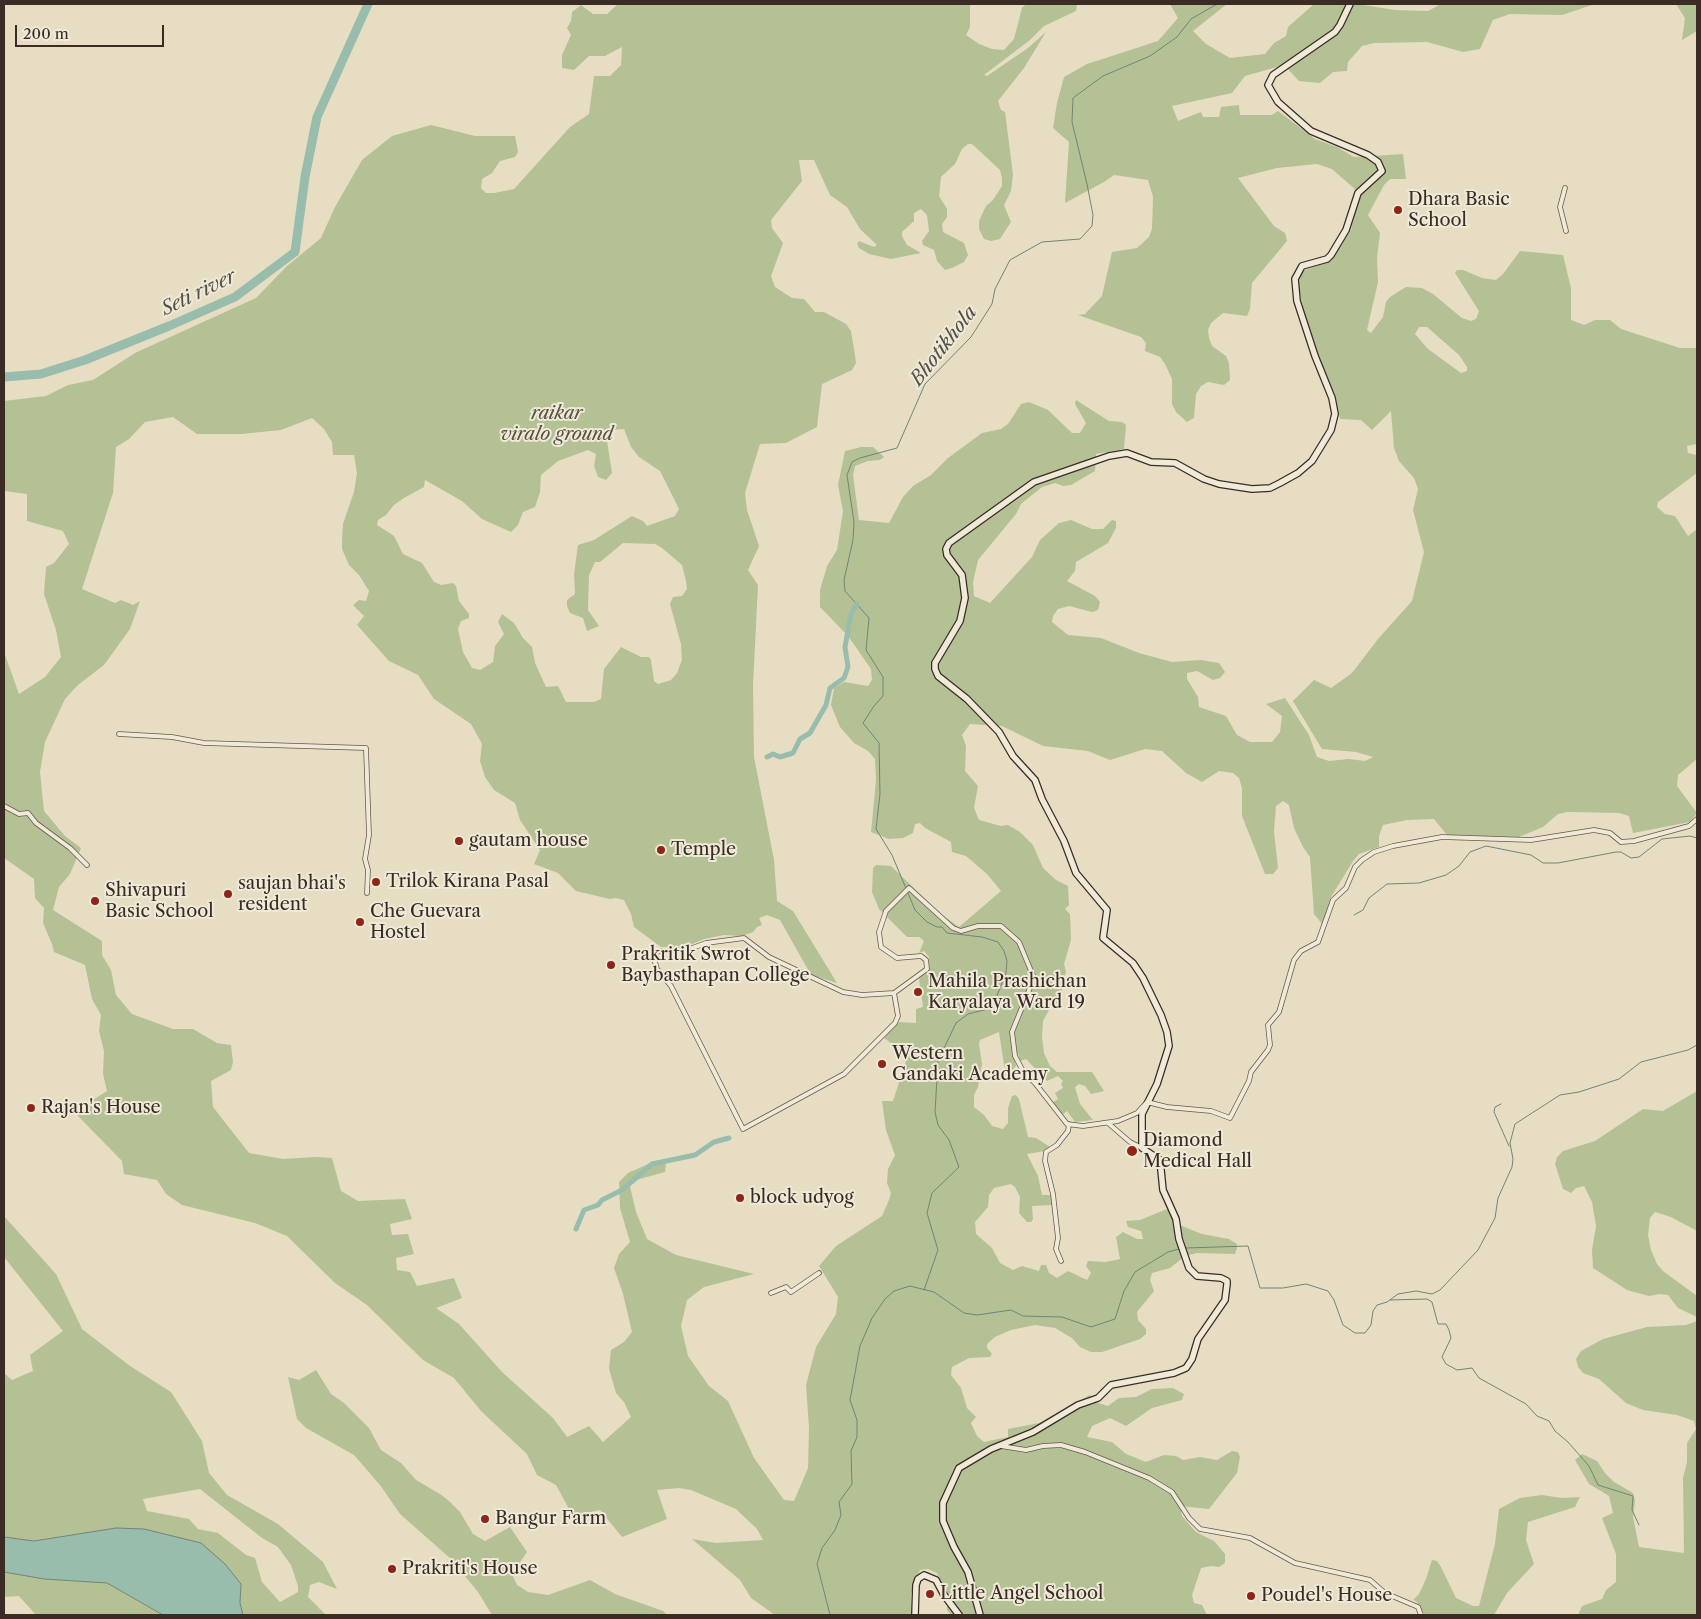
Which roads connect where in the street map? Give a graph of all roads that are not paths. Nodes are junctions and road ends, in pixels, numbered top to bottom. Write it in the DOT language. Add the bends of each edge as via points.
graph roads {
  1 [pos="1350,4"];
  2 [pos="1566,188"];
  3 [pos="1566,231"];
  4 [pos="119,734"];
  5 [pos="4,806"];
  6 [pos="1697,819"];
  7 [pos="87,865"];
  8 [pos="367,893"];
  9 [pos="894,993"];
  10 [pos="1147,1102"];
  11 [pos="1106,1122"];
  12 [pos="1069,1124"];
  13 [pos="1142,1148"];
  14 [pos="1061,1261"];
  15 [pos="819,1273"];
  16 [pos="771,1293"];
  17 [pos="999,1445"];
  18 [pos="915,1615"];
  19 [pos="958,1615"];
  20 [pos="980,1615"];
  21 [pos="1421,1615"];
  1 -- 10 [label="main road" via="1335,32 1274,75 1268,86 1278,102 1311,132 1368,155 1378,162 1382,171 1358,194 1346,230 1332,255 1302,266 1296,278 1297,301 1335,414 1331,430 1312,461 1298,473 1270,488 1252,489 1204,479 1175,463 1151,462 1127,453 1109,456 1034,482 949,543 946,549 962,575 965,598 960,621 935,663 935,669 938,676 967,699 999,732 1013,756 1036,780 1076,873 1107,910 1103,938 1128,959 1143,978 1161,1015 1169,1041 1157,1084"];
  2 -- 3 [label="street" via="1560,206"];
  4 -- 8 [label="street" via="172,737 197,743 366,748"];
  5 -- 7 [label="street" via="19,814 28,813"];
  6 -- 10 [label="street" via="1688,826 1634,841 1620,842 1610,833 1594,830 1531,840 1442,837 1374,852 1354,867 1346,888 1333,900 1318,942 1301,951 1294,960 1279,1012 1268,1025 1268,1050 1251,1072 1230,1118 1211,1111"];
  9 -- 9 [label="street" via="862,995 843,992 769,957 744,938 706,943 687,950 659,951 653,955 743,1128 848,1071 895,1023 898,1016"];
  9 -- 12 [label="street" via="927,969 926,960 921,956 897,958 881,947 879,932 886,911 909,888 960,931 978,926 1001,926 1019,942 1034,978 1012,1032 1015,1056 1024,1073"];
  10 -- 11 [label="street" via="1128,1118"];
  10 -- 13 [label="main road" via="1140,1126"];
  11 -- 12 [label="street" via="1083,1126"];
  11 -- 13 [label="street"];
  12 -- 14 [label="street" via="1063,1138 1046,1152 1045,1161 1053,1194 1058,1238 1056,1249"];
  13 -- 17 [label="main road" via="1160,1160 1163,1190 1176,1219 1189,1268 1197,1276 1221,1278 1228,1284 1225,1300 1198,1339 1186,1368 1116,1384 1098,1398 1078,1405 1033,1432"];
  15 -- 16 [label="street" via="791,1292 786,1287"];
  17 -- 20 [label="main road" via="959,1468 943,1503 943,1521 968,1572"];
  17 -- 21 [label="street" via="1026,1450 1061,1445 1086,1452 1149,1478 1172,1492 1200,1529 1250,1538 1295,1563 1370,1580 1385,1593 1418,1607"];
  18 -- 19 [label="main road" via="916,1585 924,1575 936,1580"];
}
